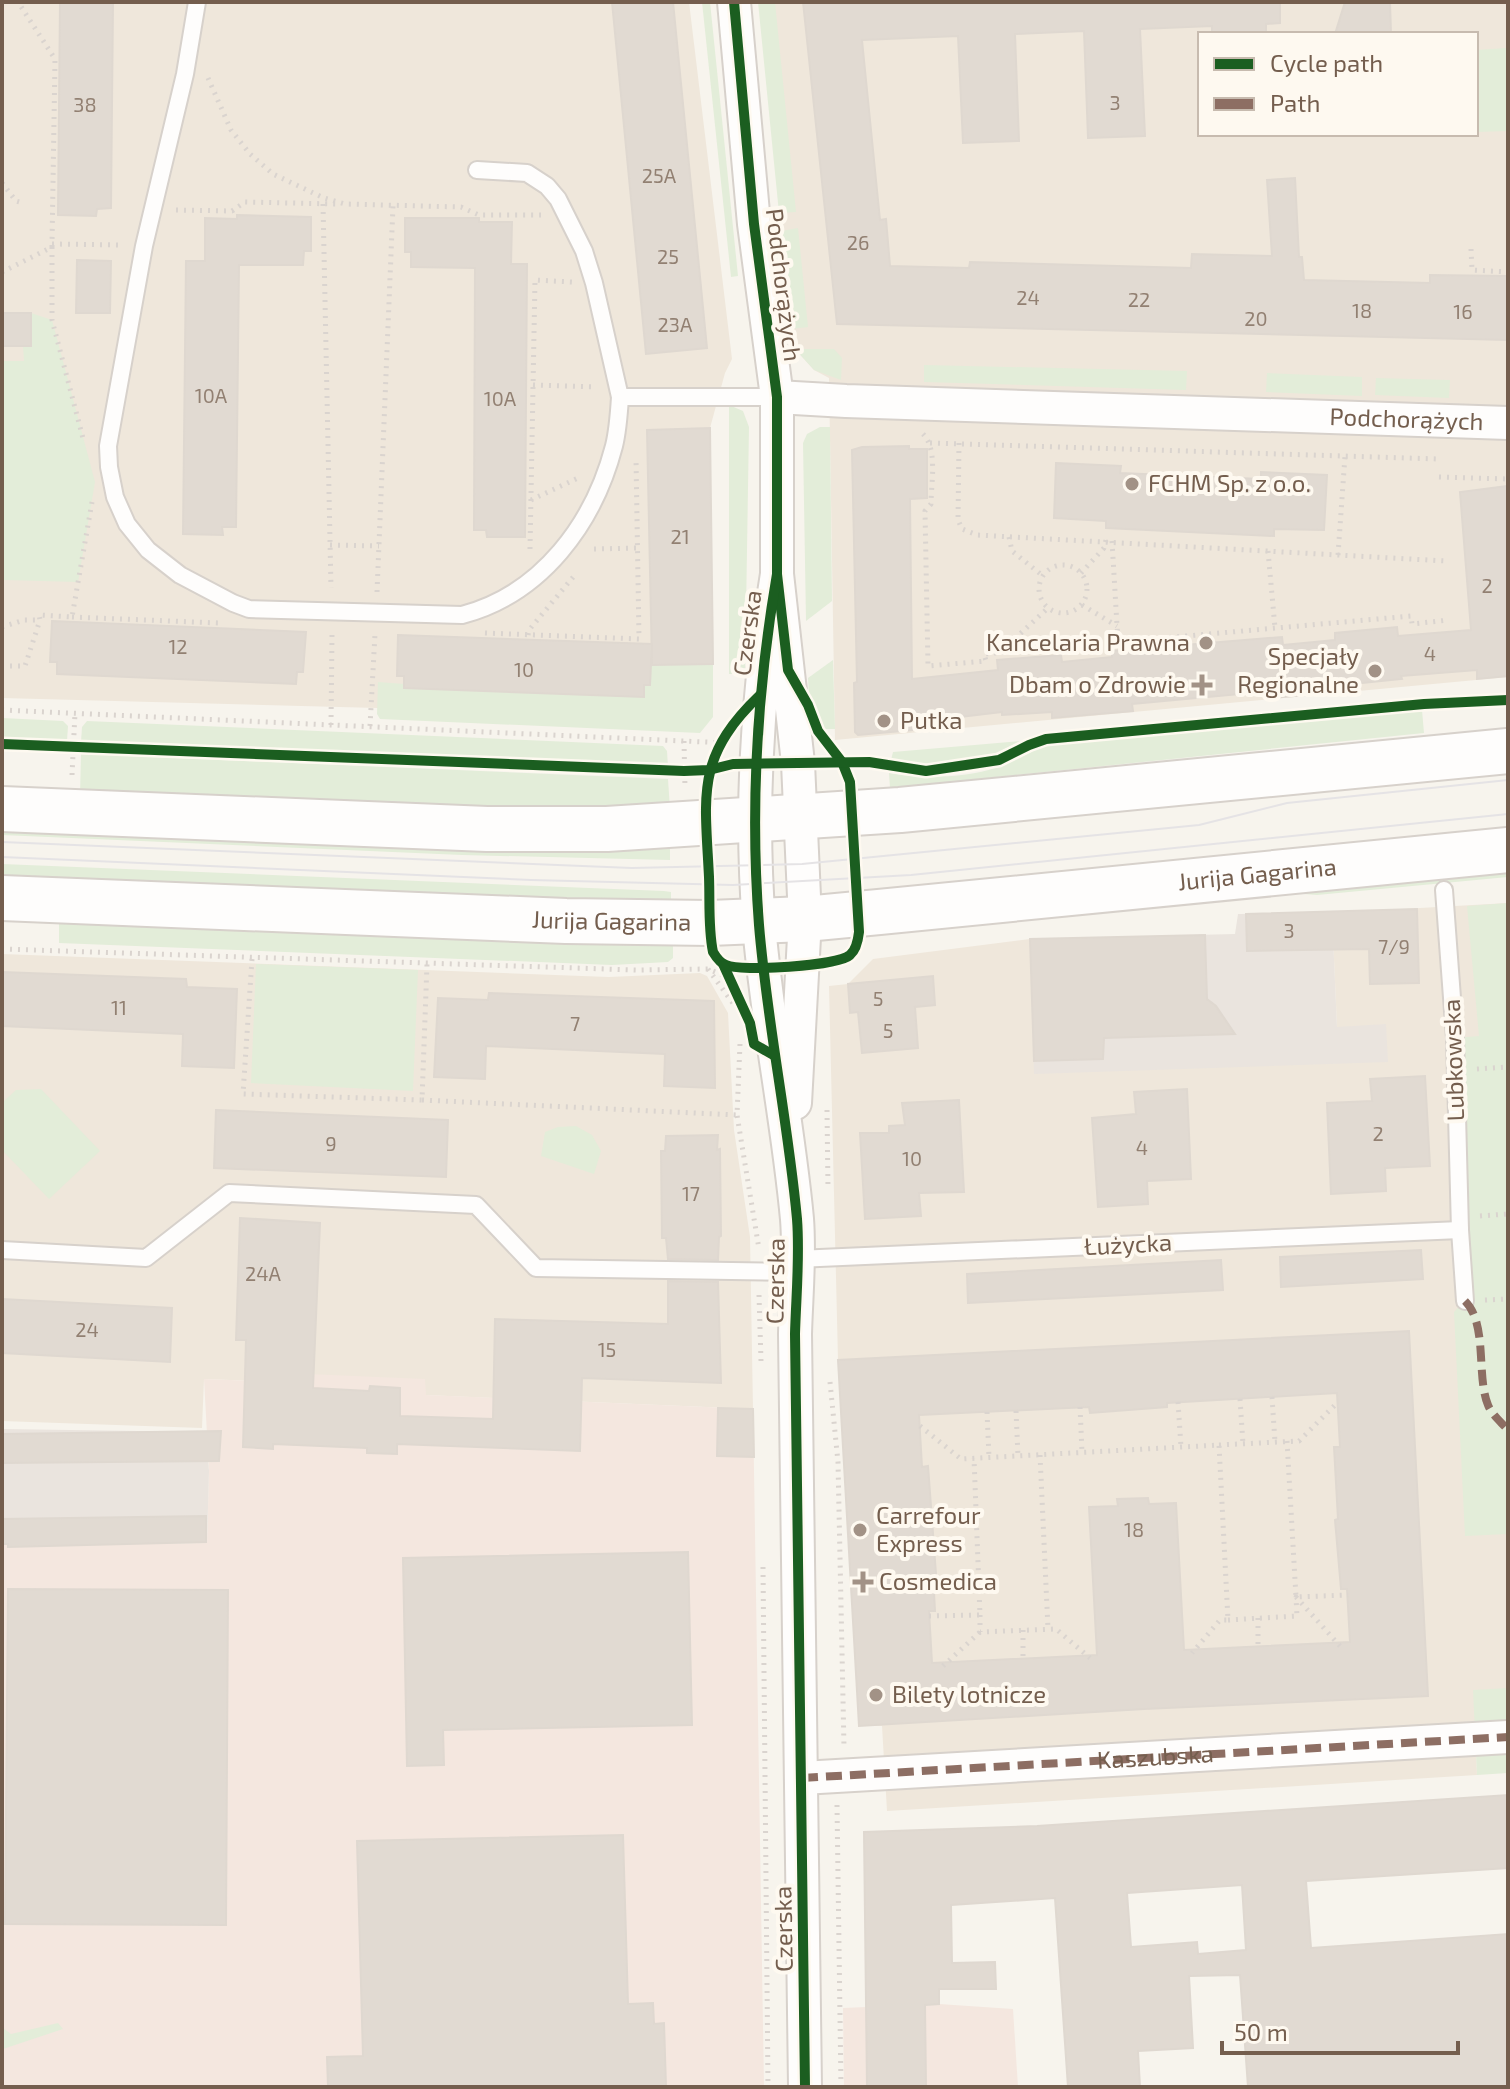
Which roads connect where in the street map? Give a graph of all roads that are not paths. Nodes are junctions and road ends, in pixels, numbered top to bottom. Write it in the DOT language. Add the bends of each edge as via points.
graph roads {
  1 [pos="197,2"];
  2 [pos="734,2"];
  3 [pos="477,170"];
  4 [pos="618,389"];
  5 [pos="777,397"];
  6 [pos="1508,423"];
  7 [pos="777,574"];
  8 [pos="1508,751"];
  9 [pos="2,809"];
  10 [pos="800,818"];
  11 [pos="757,821"];
  12 [pos="1508,850"];
  13 [pos="1444,890"];
  14 [pos="2,898"];
  15 [pos="805,919"];
  16 [pos="759,921"];
  17 [pos="791,1173"];
  18 [pos="1460,1230"];
  19 [pos="2,1250"];
  20 [pos="796,1266"];
  21 [pos="1465,1301"];
  22 [pos="1508,1737"];
  23 [pos="802,1778"];
  24 [pos="805,2087"];
  1 -- 4 [label="lane" via="144,246 108,446 115,497 127,524 148,550 180,575 249,609 462,615 485,609 529,582 568,545 609,465"];
  2 -- 5 [label="street, Podchorążych" via="754,224"];
  3 -- 4 [label="lane" via="527,173 558,199 584,251"];
  4 -- 5 [label="lane"];
  5 -- 6 [label="street, Podchorążych"];
  5 -- 7 [label="street, Podchorążych"];
  7 -- 10 [label="street, Czerska"];
  7 -- 11 [label="street, Czerska" via="760,695"];
  8 -- 10 [label="main road"];
  9 -- 11 [label="main road" via="536,831"];
  10 -- 11 [label="main road"];
  10 -- 15 [label="street, Czerska"];
  11 -- 16 [label="street, Czerska"];
  12 -- 15 [label="main road, Jurija Gagarina"];
  13 -- 18 [label="lane, Lubkowska" via="1455,1038"];
  14 -- 16 [label="main road, Jurija Gagarina" via="566,921"];
  15 -- 16 [label="main road, Jurija Gagarina"];
  15 -- 17 [label="street, Czerska"];
  16 -- 17 [label="street, Czerska" via="754,975"];
  17 -- 20 [label="street, Czerska"];
  18 -- 20 [label="lane, Łużycka"];
  18 -- 21 [label="lane, Lubkowska"];
  19 -- 20 [label="lane, Łużycka" via="146,1258 229,1193 476,1205 536,1268 758,1272"];
  20 -- 23 [label="street, Czerska"];
  22 -- 23 [label="street, Kaszubska"];
  23 -- 24 [label="street, Czerska"];
}
